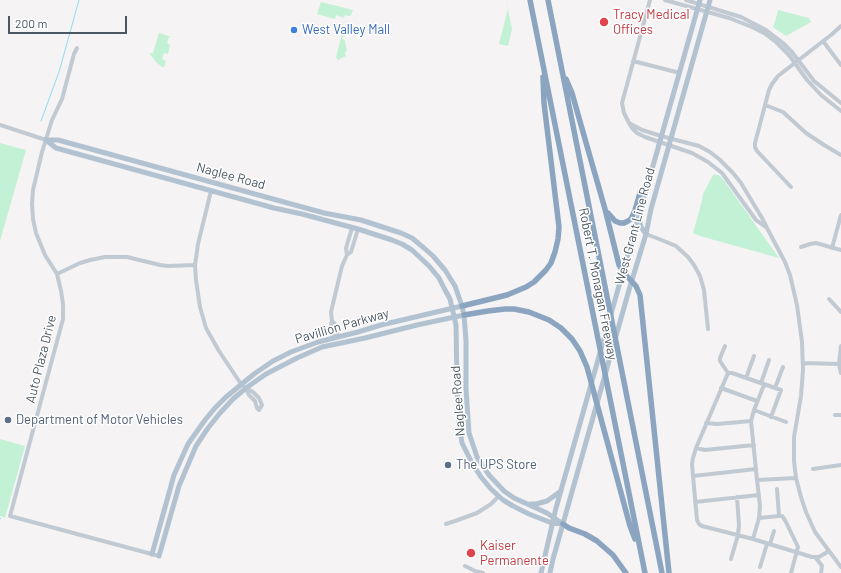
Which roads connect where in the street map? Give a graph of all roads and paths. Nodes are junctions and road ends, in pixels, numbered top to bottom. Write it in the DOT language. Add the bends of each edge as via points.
graph roads {
  1 [pos="530,0"];
  2 [pos="548,0"];
  3 [pos="650,0"];
  4 [pos="665,0"];
  5 [pos="686,0"];
  6 [pos="710,0"];
  7 [pos="699,4"];
  8 [pos="707,9"];
  9 [pos="841,26"];
  10 [pos="823,42"];
  11 [pos="77,48"];
  12 [pos="633,61"];
  13 [pos="797,61"];
  14 [pos="841,65"];
  15 [pos="562,68"];
  16 [pos="544,69"];
  17 [pos="680,73"];
  18 [pos="841,103"];
  19 [pos="765,105"];
  20 [pos="841,111"];
  21 [pos="0,124"];
  22 [pos="671,138"];
  23 [pos="660,139"];
  24 [pos="46,140"];
  25 [pos="668,146"];
  26 [pos="841,155"];
  27 [pos="647,187"];
  28 [pos="791,187"];
  29 [pos="211,191"];
  30 [pos="605,209"];
  31 [pos="841,216"];
  32 [pos="639,217"];
  33 [pos="352,228"];
  34 [pos="767,228"];
  35 [pos="358,229"];
  36 [pos="646,234"];
  37 [pos="801,247"];
  38 [pos="832,248"];
  39 [pos="841,250"];
  40 [pos="347,255"];
  41 [pos="195,265"];
  42 [pos="623,272"];
  43 [pos="57,274"];
  44 [pos="632,281"];
  45 [pos="828,299"];
  46 [pos="462,306"];
  47 [pos="452,308"];
  48 [pos="841,312"];
  49 [pos="464,315"];
  50 [pos="454,317"];
  51 [pos="708,329"];
  52 [pos="336,337"];
  53 [pos="725,346"];
  54 [pos="841,346"];
  55 [pos="754,356"];
  56 [pos="769,360"];
  57 [pos="803,363"];
  58 [pos="838,364"];
  59 [pos="783,367"];
  60 [pos="728,373"];
  61 [pos="841,373"];
  62 [pos="746,378"];
  63 [pos="762,384"];
  64 [pos="243,386"];
  65 [pos="721,388"];
  66 [pos="775,388"];
  67 [pos="757,401"];
  68 [pos="754,410"];
  69 [pos="835,415"];
  70 [pos="841,415"];
  71 [pos="771,417"];
  72 [pos="751,421"];
  73 [pos="786,422"];
  74 [pos="706,423"];
  75 [pos="754,445"];
  76 [pos="696,448"];
  77 [pos="841,465"];
  78 [pos="756,469"];
  79 [pos="813,469"];
  80 [pos="693,476"];
  81 [pos="796,478"];
  82 [pos="757,480"];
  83 [pos="777,489"];
  84 [pos="561,491"];
  85 [pos="759,495"];
  86 [pos="499,496"];
  87 [pos="737,497"];
  88 [pos="695,502"];
  89 [pos="526,504"];
  90 [pos="10,516"];
  91 [pos="779,516"];
  92 [pos="554,517"];
  93 [pos="759,518"];
  94 [pos="552,523"];
  95 [pos="446,524"];
  96 [pos="563,524"];
  97 [pos="774,530"];
  98 [pos="738,535"];
  99 [pos="753,539"];
  100 [pos="769,544"];
  101 [pos="640,549"];
  102 [pos="828,551"];
  103 [pos="797,553"];
  104 [pos="152,554"];
  105 [pos="159,556"];
  106 [pos="816,558"];
  107 [pos="731,559"];
  108 [pos="465,566"];
  109 [pos="760,567"];
  110 [pos="841,567"];
  111 [pos="483,573"];
  112 [pos="541,573"];
  113 [pos="550,573"];
  114 [pos="626,573"];
  115 [pos="645,573"];
  116 [pos="662,573"];
  117 [pos="669,573"];
  118 [pos="791,573"];
  119 [pos="821,573"];
  1 -- 16 [label="highway, Robert T. Monagan Freeway"];
  2 -- 15 [label="highway, Robert T. Monagan Freeway"];
  3 -- 12 [label="street"];
  4 -- 7 [label="street"];
  5 -- 7 [label="street"];
  6 -- 8 [label="main road, West Grant Line Road"];
  7 -- 8 [label="street"];
  7 -- 17 [label="main road, West Grant Line Road"];
  8 -- 13 [label="street" via="759,30"];
  8 -- 22 [label="main road, West Grant Line Road"];
  9 -- 10 [label="street"];
  10 -- 13 [label="street"];
  10 -- 14 [label="street"];
  11 -- 24 [label="street, Auto Plaza Drive" via="62,99"];
  12 -- 17 [label="street"];
  12 -- 23 [label="street" via="622,103 624,113 629,123"];
  13 -- 18 [label="street" via="814,81"];
  13 -- 19 [label="street" via="772,84"];
  13 -- 20 [label="street" via="807,80"];
  15 -- 30 [label="highway" via="574,99"];
  15 -- 116 [label="highway, Robert T. Monagan Freeway"];
  16 -- 46 [label="highway" via="544,102 559,226 555,252 546,270 526,287 507,295"];
  16 -- 101 [label="highway, Robert T. Monagan Freeway"];
  17 -- 23 [label="main road, West Grant Line Road"];
  19 -- 26 [label="street" via="783,112 806,133"];
  19 -- 28 [label="street" via="755,147"];
  21 -- 24 [label="street, Naglee Road"];
  22 -- 23 [label="street"];
  22 -- 25 [label="main road, West Grant Line Road"];
  22 -- 34 [label="street" via="699,146 719,158 741,183"];
  23 -- 25 [label="street"];
  23 -- 27 [label="main road, West Grant Line Road"];
  24 -- 29 [label="main road, Naglee Road" via="56,148"];
  24 -- 43 [label="street, Auto Plaza Drive" via="32,190 33,219 38,240"];
  24 -- 46 [label="main road, Naglee Road" via="58,140 324,213 361,220 401,233 424,248 445,270 455,286"];
  25 -- 34 [label="street" via="692,153 722,173 756,220"];
  25 -- 36 [label="main road, West Grant Line Road"];
  27 -- 30 [label="highway" via="640,193 635,210 628,221 615,221"];
  27 -- 32 [label="main road, West Grant Line Road"];
  29 -- 33 [label="main road, Naglee Road"];
  29 -- 41 [label="street"];
  30 -- 42 [label="highway"];
  31 -- 38 [label="street"];
  32 -- 36 [label="main road"];
  32 -- 42 [label="main road, West Grant Line Road"];
  33 -- 35 [label="main road, Naglee Road"];
  33 -- 40 [label="street" via="346,248"];
  34 -- 57 [label="street" via="790,275 801,325"];
  35 -- 40 [label="street"];
  35 -- 47 [label="main road, Naglee Road" via="402,244 423,259 444,288"];
  36 -- 44 [label="main road, West Grant Line Road"];
  36 -- 51 [label="street" via="676,246 694,265 704,290"];
  37 -- 38 [label="street" via="816,243"];
  38 -- 39 [label="street"];
  40 -- 52 [label="street" via="331,312"];
  41 -- 43 [label="street" via="168,266 127,257 105,256 80,263"];
  41 -- 64 [label="street" via="200,307 206,328"];
  42 -- 44 [label="highway"];
  42 -- 84 [label="main road, West Grant Line Road"];
  43 -- 90 [label="street, Auto Plaza Drive" via="62,291 62,324"];
  44 -- 96 [label="main road, West Grant Line Road"];
  44 -- 117 [label="highway" via="641,300"];
  45 -- 48 [label="street"];
  46 -- 47 [label="main road, Pavillion Parkway"];
  46 -- 49 [label="main road, Naglee Road"];
  47 -- 50 [label="main road, Naglee Road"];
  47 -- 52 [label="main road, Pavillion Parkway"];
  49 -- 50 [label="main road, Pavillion Parkway"];
  49 -- 89 [label="main road, Naglee Road" via="467,416 471,441 486,471 509,494"];
  49 -- 101 [label="highway" via="505,309 523,310 549,320 572,339 585,363 630,526"];
  50 -- 64 [label="main road, Pavillion Parkway" via="313,350"];
  50 -- 86 [label="main road, Naglee Road" via="462,443 481,477"];
  52 -- 64 [label="main road, Pavillion Parkway" via="273,361 254,374"];
  53 -- 60 [label="street" via="720,361"];
  54 -- 58 [label="street"];
  55 -- 62 [label="street"];
  56 -- 63 [label="street"];
  57 -- 58 [label="street"];
  57 -- 81 [label="street" via="794,437"];
  58 -- 61 [label="street"];
  59 -- 66 [label="street"];
  60 -- 62 [label="street"];
  60 -- 65 [label="street"];
  62 -- 63 [label="street"];
  63 -- 66 [label="street"];
  63 -- 67 [label="street"];
  64 -- 64 [label="street" via="255,401 259,410 262,404 259,398"];
  64 -- 104 [label="main road, Pavillion Parkway" via="215,408 188,444 174,475"];
  64 -- 105 [label="main road, Pavillion Parkway" via="196,446 179,486"];
  65 -- 67 [label="street"];
  65 -- 74 [label="street"];
  66 -- 71 [label="street" via="781,390"];
  67 -- 68 [label="street"];
  68 -- 71 [label="street"];
  68 -- 72 [label="street"];
  69 -- 70 [label="street"];
  71 -- 73 [label="street"];
  72 -- 74 [label="street"];
  72 -- 75 [label="street"];
  74 -- 76 [label="street"];
  75 -- 76 [label="street" via="705,450"];
  75 -- 78 [label="street"];
  76 -- 80 [label="street" via="692,464"];
  77 -- 79 [label="street"];
  78 -- 80 [label="street"];
  78 -- 82 [label="street"];
  80 -- 88 [label="street"];
  81 -- 82 [label="street"];
  81 -- 102 [label="street" via="806,512"];
  82 -- 85 [label="street"];
  83 -- 91 [label="street"];
  84 -- 89 [label="main road" via="542,503"];
  84 -- 92 [label="main road, West Grant Line Road"];
  85 -- 87 [label="street"];
  85 -- 93 [label="street"];
  86 -- 94 [label="main road, Naglee Road" via="513,506"];
  86 -- 95 [label="street" via="477,513"];
  87 -- 88 [label="street"];
  87 -- 98 [label="street"];
  88 -- 98 [label="street" via="698,524"];
  89 -- 92 [label="main road, Naglee Road"];
  90 -- 104 [label="street, Pavillion Parkway"];
  91 -- 93 [label="street"];
  91 -- 103 [label="street" via="785,520 798,547"];
  92 -- 94 [label="main road, West Grant Line Road"];
  92 -- 96 [label="main road, Naglee Road"];
  93 -- 99 [label="street"];
  94 -- 96 [label="main road, Naglee Road"];
  94 -- 112 [label="main road, West Grant Line Road"];
  96 -- 113 [label="main road, West Grant Line Road"];
  96 -- 114 [label="highway" via="598,541 613,555"];
  97 -- 100 [label="street"];
  98 -- 99 [label="street"];
  98 -- 107 [label="street"];
  99 -- 100 [label="street"];
  100 -- 103 [label="street"];
  100 -- 109 [label="street"];
  101 -- 115 [label="highway, Robert T. Monagan Freeway"];
  102 -- 106 [label="street"];
  102 -- 110 [label="street"];
  103 -- 106 [label="street"];
  103 -- 118 [label="street"];
  104 -- 105 [label="street, Pavillion Parkway"];
  106 -- 119 [label="street" via="822,566"];
  108 -- 111 [label="street"];
}
